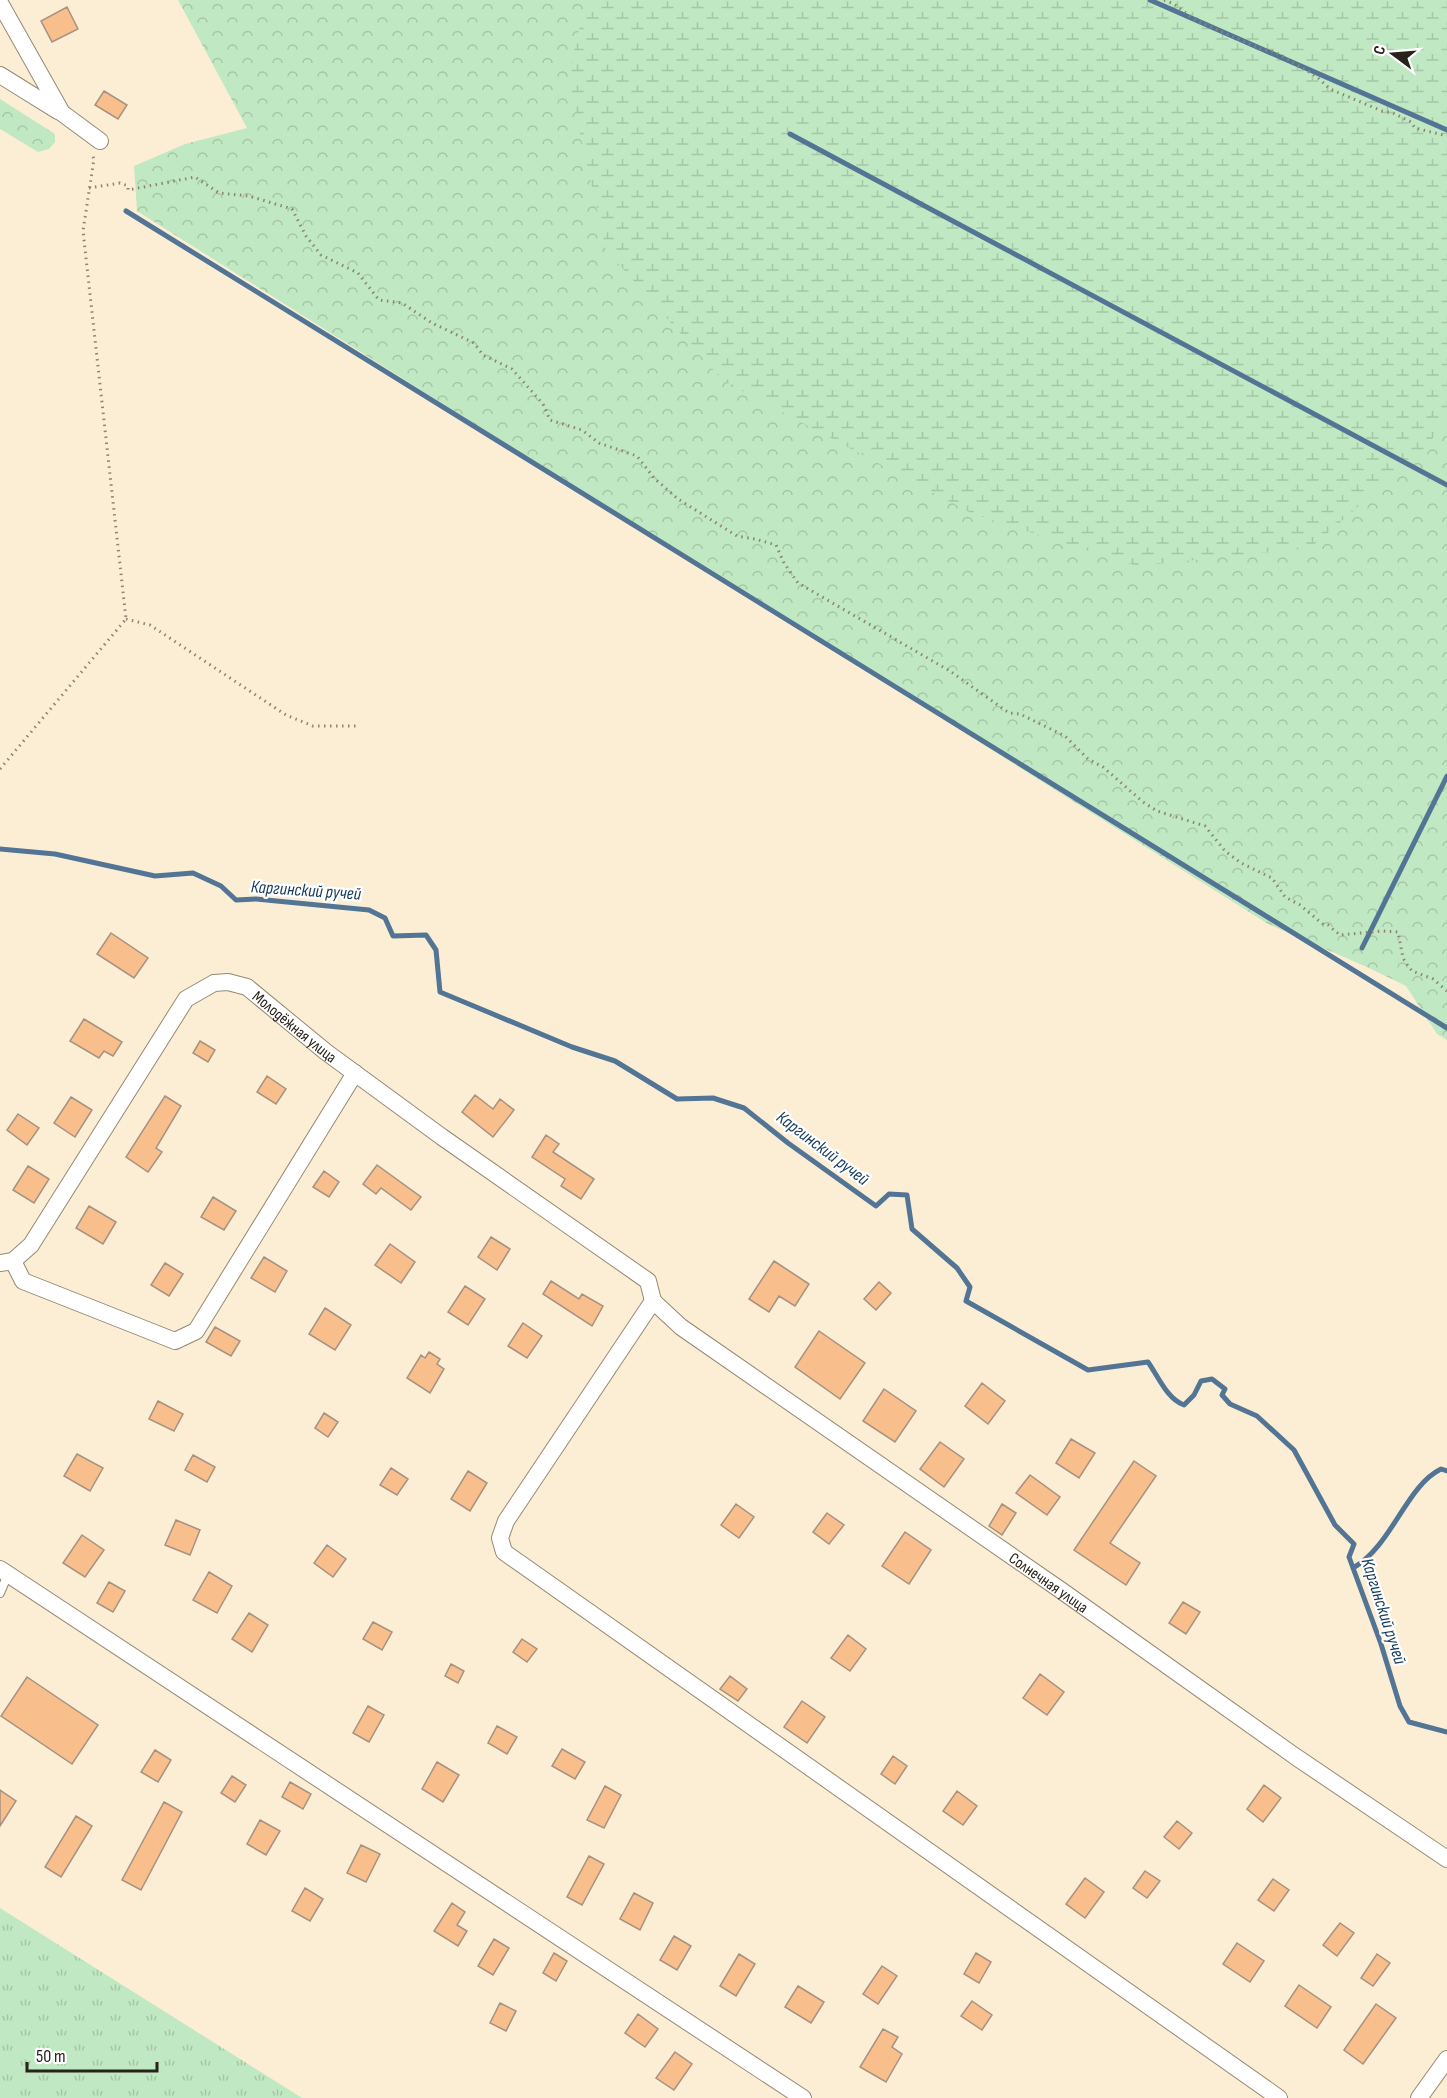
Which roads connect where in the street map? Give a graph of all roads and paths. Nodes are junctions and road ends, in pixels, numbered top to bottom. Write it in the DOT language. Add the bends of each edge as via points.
graph roads {
  1 [pos="1164,0"];
  2 [pos="0,3"];
  3 [pos="0,75"];
  4 [pos="62,113"];
  5 [pos="1447,136"];
  6 [pos="100,141"];
  7 [pos="94,159"];
  8 [pos="89,188"];
  9 [pos="126,619"];
  10 [pos="358,726"];
  11 [pos="0,769"];
  12 [pos="1447,991"];
  13 [pos="355,1073"];
  14 [pos="7,1262"];
  15 [pos="653,1301"];
  16 [pos="4,1572"];
  17 [pos="0,1593"];
  18 [pos="1447,1859"];
  19 [pos="1447,2059"];
  20 [pos="803,2098"];
  21 [pos="1279,2098"];
  22 [pos="1419,2098"];
  1 -- 5 [label="path" via="1195,20 1275,52 1330,89 1394,114 1415,128"];
  2 -- 4 [label="street"];
  3 -- 4 [label="street"];
  4 -- 6 [label="street"];
  7 -- 8 [label="path"];
  8 -- 9 [label="path" via="83,231"];
  8 -- 12 [label="path" via="120,183 128,186 128,190 195,177 219,193 249,196 292,209 321,255 358,273 379,300 402,303 512,369 543,404 550,420 637,456 678,499 737,536 776,545 798,583 950,671 1009,713 1020,714 1065,736 1088,759 1157,811 1205,826 1225,851 1272,878 1285,897 1324,925 1340,934 1398,932 1403,957 1412,971"];
  9 -- 10 [label="path" via="150,625 286,715 314,726"];
  9 -- 11 [label="path"];
  13 -- 14 [label="street" via="196,1331 175,1341 23,1281"];
  13 -- 14 [label="street, Молодёжная улица" via="248,987 214,983 186,999 31,1245"];
  13 -- 15 [label="street, Молодёжная улица" via="648,1281"];
  15 -- 18 [label="street, Солнечная улица" via="681,1327"];
  15 -- 21 [label="street" via="506,1521 500,1538 504,1552"];
  16 -- 17 [label="lane"];
  16 -- 20 [label="street"];
  19 -- 22 [label="street"];
}
